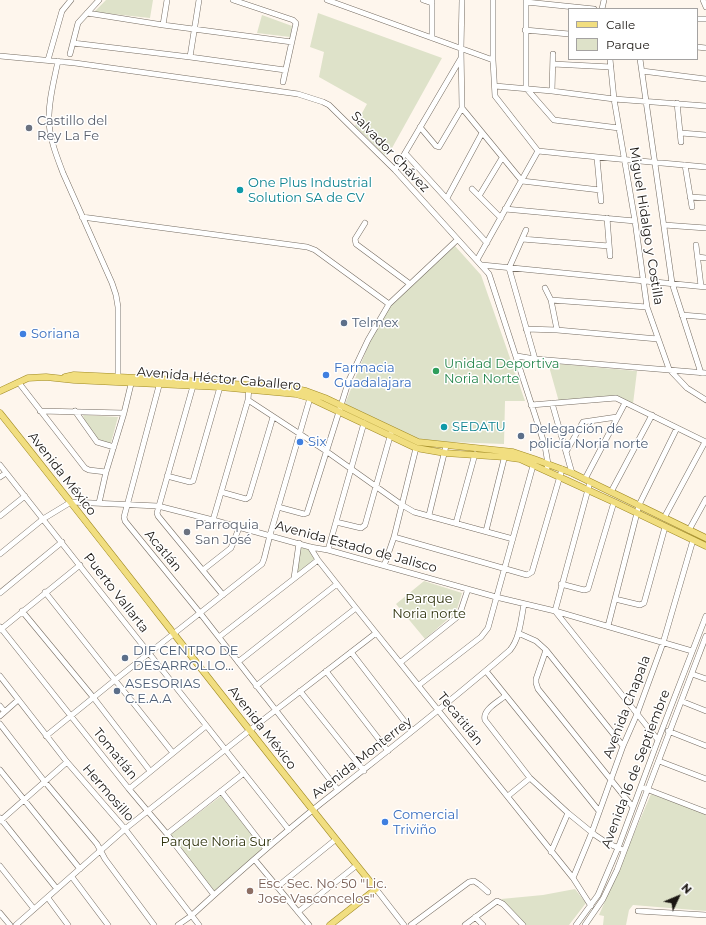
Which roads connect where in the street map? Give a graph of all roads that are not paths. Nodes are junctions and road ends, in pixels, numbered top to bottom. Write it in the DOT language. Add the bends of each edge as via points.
graph roads {
  1 [pos="71,0"];
  2 [pos="167,0"];
  3 [pos="199,0"];
  4 [pos="233,0"];
  5 [pos="329,0"];
  6 [pos="423,0"];
  7 [pos="462,0"];
  8 [pos="493,0"];
  9 [pos="703,0"];
  10 [pos="97,1"];
  11 [pos="526,1"];
  12 [pos="432,2"];
  13 [pos="706,7"];
  14 [pos="586,8"];
  15 [pos="87,13"];
  16 [pos="163,25"];
  17 [pos="195,29"];
  18 [pos="526,30"];
  19 [pos="568,34"];
  20 [pos="432,38"];
  21 [pos="292,42"];
  22 [pos="73,43"];
  23 [pos="461,49"];
  24 [pos="70,54"];
  25 [pos="553,54"];
  26 [pos="0,56"];
  27 [pos="190,57"];
  28 [pos="461,57"];
  29 [pos="48,60"];
  30 [pos="493,60"];
  31 [pos="610,60"];
  32 [pos="640,60"];
  33 [pos="58,61"];
  34 [pos="554,64"];
  35 [pos="611,67"];
  36 [pos="285,70"];
  37 [pos="642,71"];
  38 [pos="706,79"];
  39 [pos="283,82"];
  40 [pos="495,86"];
  41 [pos="526,88"];
  42 [pos="552,91"];
  43 [pos="614,99"];
  44 [pos="646,101"];
  45 [pos="677,103"];
  46 [pos="706,106"];
  47 [pos="462,108"];
  48 [pos="420,127"];
  49 [pos="619,128"];
  50 [pos="482,133"];
  51 [pos="681,133"];
  52 [pos="706,135"];
  53 [pos="681,142"];
  54 [pos="538,151"];
  55 [pos="405,153"];
  56 [pos="502,158"];
  57 [pos="597,158"];
  58 [pos="625,160"];
  59 [pos="654,162"];
  60 [pos="685,165"];
  61 [pos="706,167"];
  62 [pos="395,170"];
  63 [pos="522,181"];
  64 [pos="472,188"];
  65 [pos="600,190"];
  66 [pos="479,196"];
  67 [pos="690,197"];
  68 [pos="447,198"];
  69 [pos="706,198"];
  70 [pos="601,201"];
  71 [pos="692,207"];
  72 [pos="505,209"];
  73 [pos="82,217"];
  74 [pos="501,218"];
  75 [pos="607,218"];
  76 [pos="635,221"];
  77 [pos="365,223"];
  78 [pos="664,225"];
  79 [pos="706,228"];
  80 [pos="526,230"];
  81 [pos="522,239"];
  82 [pos="457,240"];
  83 [pos="487,243"];
  84 [pos="696,245"];
  85 [pos="609,246"];
  86 [pos="610,256"];
  87 [pos="698,258"];
  88 [pos="706,258"];
  89 [pos="477,260"];
  90 [pos="482,265"];
  91 [pos="509,268"];
  92 [pos="643,280"];
  93 [pos="672,283"];
  94 [pos="410,284"];
  95 [pos="704,287"];
  96 [pos="546,288"];
  97 [pos="551,300"];
  98 [pos="389,304"];
  99 [pos="647,307"];
  100 [pos="682,315"];
  101 [pos="706,317"];
  102 [pos="526,329"];
  103 [pos="557,330"];
  104 [pos="658,339"];
  105 [pos="517,356"];
  106 [pos="535,359"];
  107 [pos="669,369"];
  108 [pos="704,373"];
  109 [pos="118,380"];
  110 [pos="132,380"];
  111 [pos="160,381"];
  112 [pos="19,382"];
  113 [pos="220,385"];
  114 [pos="193,386"];
  115 [pos="248,388"];
  116 [pos="0,391"];
  117 [pos="307,395"];
  118 [pos="248,400"];
  119 [pos="706,400"];
  120 [pos="552,403"];
  121 [pos="625,403"];
  122 [pos="531,405"];
  123 [pos="339,408"];
  124 [pos="40,411"];
  125 [pos="75,411"];
  126 [pos="0,413"];
  127 [pos="124,413"];
  128 [pos="652,415"];
  129 [pos="273,417"];
  130 [pos="618,417"];
  131 [pos="364,423"];
  132 [pos="677,428"];
  133 [pos="391,433"];
  134 [pos="299,434"];
  135 [pos="705,442"];
  136 [pos="114,447"];
  137 [pos="416,448"];
  138 [pos="446,450"];
  139 [pos="326,451"];
  140 [pos="566,452"];
  141 [pos="475,454"];
  142 [pos="505,454"];
  143 [pos="534,461"];
  144 [pos="0,465"];
  145 [pos="547,467"];
  146 [pos="351,469"];
  147 [pos="562,469"];
  148 [pos="106,472"];
  149 [pos="6,473"];
  150 [pos="572,473"];
  151 [pos="168,476"];
  152 [pos="559,476"];
  153 [pos="0,478"];
  154 [pos="588,480"];
  155 [pos="376,487"];
  156 [pos="588,490"];
  157 [pos="221,492"];
  158 [pos="611,492"];
  159 [pos="25,496"];
  160 [pos="706,498"];
  161 [pos="71,502"];
  162 [pos="614,502"];
  163 [pos="99,503"];
  164 [pos="128,505"];
  165 [pos="402,505"];
  166 [pos="639,505"];
  167 [pos="158,506"];
  168 [pos="278,507"];
  169 [pos="637,513"];
  170 [pos="429,515"];
  171 [pos="0,516"];
  172 [pos="664,518"];
  173 [pos="43,519"];
  174 [pos="213,520"];
  175 [pos="336,522"];
  176 [pos="456,523"];
  177 [pos="665,527"];
  178 [pos="239,528"];
  179 [pos="689,530"];
  180 [pos="486,531"];
  181 [pos="270,535"];
  182 [pos="394,536"];
  183 [pos="706,538"];
  184 [pos="513,539"];
  185 [pos="693,540"];
  186 [pos="62,542"];
  187 [pos="299,543"];
  188 [pos="706,546"];
  189 [pos="310,547"];
  190 [pos="328,550"];
  191 [pos="0,554"];
  192 [pos="318,560"];
  193 [pos="80,564"];
  194 [pos="384,566"];
  195 [pos="504,569"];
  196 [pos="203,570"];
  197 [pos="294,578"];
  198 [pos="337,584"];
  199 [pos="561,584"];
  200 [pos="468,589"];
  201 [pos="45,592"];
  202 [pos="0,593"];
  203 [pos="223,595"];
  204 [pos="496,597"];
  205 [pos="615,599"];
  206 [pos="524,604"];
  207 [pos="356,608"];
  208 [pos="555,610"];
  209 [pos="22,611"];
  210 [pos="200,613"];
  211 [pos="706,616"];
  212 [pos="608,626"];
  213 [pos="0,628"];
  214 [pos="175,633"];
  215 [pos="376,633"];
  216 [pos="518,633"];
  217 [pos="706,636"];
  218 [pos="219,637"];
  219 [pos="663,643"];
  220 [pos="696,643"];
  221 [pos="704,646"];
  222 [pos="546,650"];
  223 [pos="692,651"];
  224 [pos="351,652"];
  225 [pos="149,653"];
  226 [pos="238,662"];
  227 [pos="401,662"];
  228 [pos="326,671"];
  229 [pos="486,671"];
  230 [pos="692,674"];
  231 [pos="0,676"];
  232 [pos="706,679"];
  233 [pos="115,680"];
  234 [pos="419,685"];
  235 [pos="256,686"];
  236 [pos="300,691"];
  237 [pos="505,696"];
  238 [pos="93,697"];
  239 [pos="18,700"];
  240 [pos="681,701"];
  241 [pos="0,706"];
  242 [pos="275,710"];
  243 [pos="4,711"];
  244 [pos="439,711"];
  245 [pos="706,711"];
  246 [pos="637,714"];
  247 [pos="0,716"];
  248 [pos="71,716"];
  249 [pos="0,724"];
  250 [pos="206,726"];
  251 [pos="662,728"];
  252 [pos="250,730"];
  253 [pos="412,731"];
  254 [pos="670,731"];
  255 [pos="46,736"];
  256 [pos="658,740"];
  257 [pos="623,746"];
  258 [pos="706,746"];
  259 [pos="226,750"];
  260 [pos="388,751"];
  261 [pos="173,752"];
  262 [pos="659,761"];
  263 [pos="67,762"];
  264 [pos="0,770"];
  265 [pos="364,770"];
  266 [pos="150,771"];
  267 [pos="244,773"];
  268 [pos="530,778"];
  269 [pos="706,779"];
  270 [pos="611,780"];
  271 [pos="45,782"];
  272 [pos="641,787"];
  273 [pos="128,789"];
  274 [pos="648,789"];
  275 [pos="338,790"];
  276 [pos="221,791"];
  277 [pos="508,796"];
  278 [pos="24,800"];
  279 [pos="632,806"];
  280 [pos="313,811"];
  281 [pos="599,811"];
  282 [pos="147,812"];
  283 [pos="706,812"];
  284 [pos="568,813"];
  285 [pos="0,820"];
  286 [pos="125,829"];
  287 [pos="289,830"];
  288 [pos="592,832"];
  289 [pos="167,834"];
  290 [pos="335,840"];
  291 [pos="266,849"];
  292 [pos="621,849"];
  293 [pos="100,852"];
  294 [pos="551,852"];
  295 [pos="255,860"];
  296 [pos="357,865"];
  297 [pos="0,866"];
  298 [pos="80,869"];
  299 [pos="72,877"];
  300 [pos="573,878"];
  301 [pos="368,879"];
  302 [pos="277,887"];
  303 [pos="58,889"];
  304 [pos="376,889"];
  305 [pos="488,892"];
  306 [pos="214,895"];
  307 [pos="48,898"];
  308 [pos="364,899"];
  309 [pos="591,906"];
  310 [pos="34,909"];
  311 [pos="638,911"];
  312 [pos="298,912"];
  313 [pos="0,913"];
  314 [pos="706,915"];
  315 [pos="191,916"];
  316 [pos="475,917"];
  317 [pos="17,924"];
  318 [pos="10,925"];
  319 [pos="68,925"];
  320 [pos="108,925"];
  321 [pos="154,925"];
  322 [pos="178,925"];
  323 [pos="199,925"];
  324 [pos="308,925"];
  325 [pos="330,925"];
  326 [pos="404,925"];
  327 [pos="411,925"];
  328 [pos="465,925"];
  329 [pos="483,925"];
  330 [pos="522,925"];
  331 [pos="576,925"];
  332 [pos="585,925"];
  1 -- 29 [label="street" via="62,10"];
  2 -- 16 [label="street"];
  3 -- 17 [label="street"];
  4 -- 21 [label="street" via="295,22"];
  5 -- 20 [label="street"];
  6 -- 12 [label="street"];
  7 -- 23 [label="street"];
  8 -- 30 [label="street"];
  9 -- 13 [label="street"];
  10 -- 15 [label="street"];
  11 -- 14 [label="street"];
  11 -- 18 [label="street"];
  12 -- 20 [label="street"];
  15 -- 16 [label="street"];
  15 -- 22 [label="street" via="78,23"];
  16 -- 17 [label="street"];
  17 -- 21 [label="street"];
  17 -- 27 [label="street"];
  18 -- 19 [label="street"];
  18 -- 41 [label="street"];
  20 -- 23 [label="street"];
  21 -- 36 [label="street"];
  22 -- 24 [label="street"];
  22 -- 27 [label="street"];
  23 -- 28 [label="street"];
  23 -- 30 [label="street"];
  25 -- 34 [label="street"];
  26 -- 29 [label="street, Salvador Chávez"];
  27 -- 36 [label="street"];
  28 -- 47 [label="street"];
  28 -- 48 [label="street"];
  29 -- 33 [label="street, Salvador Chávez"];
  30 -- 40 [label="street"];
  31 -- 35 [label="street, Miguel Hidalgo y Costilla"];
  32 -- 37 [label="street"];
  33 -- 62 [label="street, Salvador Chávez" via="293,93 314,99 329,106"];
  33 -- 73 [label="street" via="50,111 51,134 56,156"];
  34 -- 35 [label="street"];
  34 -- 42 [label="street"];
  35 -- 43 [label="street, Miguel Hidalgo y Costilla"];
  36 -- 39 [label="street"];
  37 -- 38 [label="street"];
  37 -- 44 [label="street"];
  40 -- 41 [label="street"];
  40 -- 54 [label="street" via="497,100"];
  41 -- 42 [label="street"];
  41 -- 49 [label="street" via="554,120"];
  42 -- 43 [label="street"];
  43 -- 44 [label="street"];
  43 -- 49 [label="street, Miguel Hidalgo y Costilla"];
  44 -- 45 [label="street"];
  44 -- 59 [label="street"];
  45 -- 46 [label="street"];
  45 -- 51 [label="street"];
  47 -- 48 [label="street" via="439,147"];
  47 -- 50 [label="street"];
  48 -- 55 [label="street"];
  49 -- 58 [label="street, Miguel Hidalgo y Costilla"];
  50 -- 56 [label="street"];
  50 -- 68 [label="street"];
  51 -- 52 [label="street"];
  51 -- 53 [label="street"];
  54 -- 57 [label="street"];
  54 -- 63 [label="street"];
  55 -- 62 [label="street"];
  55 -- 68 [label="street"];
  56 -- 63 [label="street"];
  56 -- 66 [label="street"];
  57 -- 58 [label="street"];
  57 -- 65 [label="street"];
  58 -- 59 [label="street"];
  58 -- 76 [label="street, Miguel Hidalgo y Costilla"];
  59 -- 60 [label="street"];
  59 -- 78 [label="street"];
  60 -- 61 [label="street"];
  60 -- 67 [label="street"];
  62 -- 82 [label="street, Salvador Chávez"];
  63 -- 65 [label="street"];
  63 -- 72 [label="street"];
  64 -- 66 [label="street"];
  65 -- 70 [label="street"];
  66 -- 74 [label="street"];
  67 -- 69 [label="street"];
  67 -- 71 [label="street"];
  68 -- 83 [label="street"];
  72 -- 74 [label="street"];
  72 -- 75 [label="street"];
  73 -- 98 [label="street" via="307,247 315,250"];
  73 -- 109 [label="street" via="116,295 119,330"];
  74 -- 83 [label="street"];
  75 -- 76 [label="street"];
  75 -- 85 [label="street"];
  76 -- 92 [label="street, Miguel Hidalgo y Costilla"];
  77 -- 94 [label="street" via="355,239 356,244"];
  78 -- 79 [label="street"];
  78 -- 93 [label="street"];
  80 -- 81 [label="street"];
  81 -- 85 [label="street"];
  81 -- 91 [label="street"];
  82 -- 89 [label="street, Salvador Chávez"];
  82 -- 94 [label="street"];
  83 -- 89 [label="street"];
  84 -- 87 [label="street"];
  85 -- 86 [label="street"];
  87 -- 88 [label="street"];
  87 -- 95 [label="street"];
  89 -- 90 [label="street, Salvador Chávez"];
  90 -- 91 [label="street"];
  90 -- 105 [label="street, Salvador Chávez" via="492,280"];
  91 -- 92 [label="street"];
  91 -- 102 [label="street"];
  92 -- 93 [label="street"];
  92 -- 99 [label="street, Miguel Hidalgo y Costilla"];
  93 -- 95 [label="street"];
  93 -- 100 [label="street"];
  94 -- 98 [label="street"];
  96 -- 97 [label="street"];
  97 -- 99 [label="street"];
  97 -- 103 [label="street"];
  98 -- 123 [label="street" via="368,340"];
  99 -- 104 [label="street, Miguel Hidalgo y Costilla"];
  100 -- 101 [label="street"];
  100 -- 108 [label="street"];
  102 -- 103 [label="street"];
  102 -- 106 [label="street"];
  103 -- 104 [label="street"];
  104 -- 107 [label="street, Miguel Hidalgo y Costilla"];
  105 -- 106 [label="street"];
  105 -- 122 [label="street, Salvador Chávez"];
  106 -- 107 [label="street"];
  107 -- 108 [label="street"];
  107 -- 119 [label="street, Miguel Hidalgo y Costilla" via="687,388"];
  109 -- 110 [label="main road, Avenida Héctor Caballero"];
  109 -- 112 [label="main road, Avenida Héctor Caballero" via="32,377"];
  110 -- 111 [label="main road, Avenida Héctor Caballero"];
  110 -- 127 [label="street"];
  111 -- 113 [label="main road, Avenida Héctor Caballero"];
  111 -- 114 [label="main road, Avenida Héctor Caballero"];
  111 -- 164 [label="street, Acatlán"];
  112 -- 116 [label="main road, Avenida Héctor Caballero"];
  112 -- 124 [label="street"];
  113 -- 114 [label="main road, Avenida Héctor Caballero"];
  113 -- 115 [label="main road, Avenida Héctor Caballero"];
  113 -- 151 [label="street" via="193,481"];
  114 -- 151 [label="street"];
  115 -- 117 [label="main road, Avenida Héctor Caballero"];
  115 -- 118 [label="street"];
  117 -- 123 [label="main road, Avenida Héctor Caballero"];
  117 -- 134 [label="street"];
  118 -- 129 [label="street"];
  118 -- 157 [label="street"];
  120 -- 121 [label="street" via="614,398"];
  120 -- 122 [label="street"];
  120 -- 140 [label="street"];
  121 -- 128 [label="street"];
  121 -- 130 [label="street"];
  122 -- 145 [label="street, Salvador Chávez" via="545,446"];
  123 -- 131 [label="main road, Avenida Héctor Caballero"];
  123 -- 133 [label="main road, Avenida Héctor Caballero"];
  123 -- 139 [label="street"];
  124 -- 125 [label="street"];
  124 -- 148 [label="street" via="85,468"];
  125 -- 127 [label="street"];
  125 -- 136 [label="street" via="97,442"];
  126 -- 161 [label="main road, Avenida México"];
  127 -- 136 [label="street"];
  128 -- 132 [label="street"];
  128 -- 158 [label="street"];
  129 -- 134 [label="street"];
  129 -- 157 [label="street" via="249,497"];
  130 -- 140 [label="street" via="583,422"];
  130 -- 154 [label="street"];
  131 -- 133 [label="main road, Avenida Héctor Caballero"];
  131 -- 146 [label="street"];
  132 -- 135 [label="street"];
  132 -- 166 [label="street"];
  133 -- 137 [label="main road, Avenida Héctor Caballero"];
  133 -- 138 [label="main road, Avenida Héctor Caballero"];
  133 -- 155 [label="street"];
  134 -- 139 [label="street"];
  134 -- 168 [label="street"];
  135 -- 172 [label="street"];
  136 -- 148 [label="street"];
  137 -- 138 [label="main road, Avenida Héctor Caballero"];
  137 -- 165 [label="street"];
  138 -- 141 [label="main road, Avenida Héctor Caballero"];
  138 -- 142 [label="main road, Avenida Héctor Caballero"];
  138 -- 170 [label="street"];
  139 -- 146 [label="street"];
  139 -- 168 [label="street" via="307,513"];
  140 -- 150 [label="street"];
  141 -- 142 [label="main road, Avenida Héctor Caballero"];
  141 -- 176 [label="street"];
  142 -- 143 [label="main road, Avenida Héctor Caballero"];
  142 -- 180 [label="street"];
  143 -- 145 [label="main road, Avenida Héctor Caballero"];
  143 -- 184 [label="street"];
  144 -- 149 [label="street, Puerto Vallarta"];
  145 -- 147 [label="main road, Avenida Héctor Caballero"];
  145 -- 152 [label="main road, Avenida Héctor Caballero"];
  146 -- 155 [label="street"];
  146 -- 175 [label="street"];
  147 -- 150 [label="main road, Avenida Héctor Caballero"];
  147 -- 152 [label="street"];
  148 -- 163 [label="street"];
  149 -- 153 [label="street"];
  149 -- 159 [label="street, Puerto Vallarta"];
  150 -- 154 [label="main road, Avenida Héctor Caballero"];
  151 -- 167 [label="street"];
  152 -- 156 [label="main road, Avenida Héctor Caballero"];
  152 -- 195 [label="street" via="532,572 527,575"];
  154 -- 156 [label="street"];
  154 -- 158 [label="main road, Avenida Héctor Caballero"];
  155 -- 165 [label="street"];
  155 -- 175 [label="street" via="363,528"];
  156 -- 162 [label="main road, Avenida Héctor Caballero"];
  156 -- 199 [label="street"];
  157 -- 174 [label="street"];
  158 -- 166 [label="main road, Avenida Héctor Caballero"];
  159 -- 171 [label="street"];
  159 -- 173 [label="street, Puerto Vallarta"];
  160 -- 179 [label="street"];
  161 -- 163 [label="street, Avenida Estado de Jalisco"];
  161 -- 173 [label="street"];
  161 -- 214 [label="main road, Avenida México"];
  162 -- 169 [label="main road, Avenida Héctor Caballero"];
  162 -- 199 [label="street" via="588,589"];
  163 -- 164 [label="street, Avenida Estado de Jalisco"];
  164 -- 167 [label="street, Avenida Estado de Jalisco"];
  164 -- 210 [label="street, Acatlán" via="124,517 126,524"];
  165 -- 170 [label="street" via="414,512"];
  165 -- 182 [label="street"];
  166 -- 169 [label="street"];
  166 -- 172 [label="main road, Avenida Héctor Caballero"];
  167 -- 174 [label="street, Avenida Estado de Jalisco"];
  167 -- 196 [label="street" via="158,516"];
  168 -- 181 [label="street"];
  169 -- 177 [label="main road, Avenida Héctor Caballero"];
  169 -- 205 [label="street"];
  170 -- 176 [label="street"];
  172 -- 179 [label="main road, Avenida Héctor Caballero"];
  173 -- 186 [label="street, Puerto Vallarta"];
  173 -- 191 [label="street"];
  174 -- 178 [label="street, Avenida Estado de Jalisco"];
  175 -- 190 [label="street"];
  176 -- 180 [label="street"];
  177 -- 185 [label="main road, Avenida Héctor Caballero"];
  177 -- 205 [label="street" via="644,603 640,605"];
  178 -- 181 [label="street, Avenida Estado de Jalisco"];
  178 -- 196 [label="street" via="231,548"];
  179 -- 183 [label="main road, Avenida Héctor Caballero"];
  180 -- 184 [label="street"];
  181 -- 187 [label="street, Avenida Estado de Jalisco"];
  181 -- 203 [label="street" via="262,564"];
  182 -- 194 [label="street"];
  182 -- 195 [label="street"];
  184 -- 195 [label="street"];
  185 -- 188 [label="main road, Avenida Héctor Caballero"];
  185 -- 219 [label="street, Avenida Chapala"];
  186 -- 193 [label="street, Puerto Vallarta"];
  186 -- 202 [label="street"];
  187 -- 189 [label="street, Avenida Estado de Jalisco"];
  187 -- 197 [label="street"];
  189 -- 190 [label="street, Avenida Estado de Jalisco"];
  189 -- 192 [label="street, Tecatitlán"];
  190 -- 194 [label="street, Avenida Estado de Jalisco"];
  192 -- 197 [label="street"];
  192 -- 198 [label="street, Tecatitlán"];
  193 -- 201 [label="street"];
  193 -- 225 [label="street, Puerto Vallarta"];
  194 -- 200 [label="street, Avenida Estado de Jalisco"];
  195 -- 204 [label="street"];
  196 -- 203 [label="street"];
  197 -- 218 [label="street"];
  198 -- 207 [label="street, Tecatitlán"];
  198 -- 226 [label="street"];
  199 -- 208 [label="street"];
  200 -- 204 [label="street, Avenida Estado de Jalisco"];
  200 -- 227 [label="street" via="456,618"];
  201 -- 209 [label="street"];
  201 -- 233 [label="street"];
  203 -- 210 [label="street"];
  204 -- 206 [label="street, Avenida Estado de Jalisco"];
  204 -- 234 [label="street" via="486,632"];
  205 -- 212 [label="street"];
  206 -- 208 [label="street, Avenida Estado de Jalisco"];
  206 -- 216 [label="street, Avenida Monterrey"];
  207 -- 215 [label="street, Tecatitlán"];
  207 -- 235 [label="street"];
  208 -- 212 [label="street, Avenida Estado de Jalisco"];
  208 -- 246 [label="street"];
  209 -- 213 [label="street"];
  209 -- 238 [label="street"];
  210 -- 214 [label="street"];
  210 -- 218 [label="street, Acatlán"];
  211 -- 220 [label="street, Avenida 16 de Septiembre"];
  212 -- 219 [label="street, Avenida Estado de Jalisco"];
  213 -- 248 [label="street, Tomatlán"];
  214 -- 225 [label="street"];
  214 -- 252 [label="main road, Avenida México"];
  215 -- 224 [label="street"];
  215 -- 227 [label="street, Tecatitlán"];
  216 -- 222 [label="street" via="536,641"];
  216 -- 229 [label="street, Avenida Monterrey" via="512,647"];
  217 -- 221 [label="street, Avenida 16 de Septiembre"];
  218 -- 226 [label="street, Acatlán"];
  219 -- 223 [label="street, Avenida Estado de Jalisco"];
  219 -- 246 [label="street, Avenida Chapala"];
  220 -- 221 [label="street"];
  220 -- 223 [label="street, Avenida 16 de Septiembre"];
  221 -- 230 [label="street, Avenida 16 de Septiembre"];
  222 -- 257 [label="street"];
  222 -- 270 [label="street" via="536,686"];
  223 -- 251 [label="street, Avenida 16 de Septiembre"];
  224 -- 228 [label="street"];
  224 -- 253 [label="street"];
  225 -- 233 [label="street"];
  225 -- 250 [label="street, Puerto Vallarta"];
  226 -- 235 [label="street, Acatlán"];
  227 -- 234 [label="street, Tecatitlán"];
  228 -- 236 [label="street"];
  228 -- 260 [label="street"];
  229 -- 237 [label="street"];
  229 -- 244 [label="street, Avenida Monterrey"];
  230 -- 232 [label="street"];
  230 -- 240 [label="street, Avenida 16 de Septiembre"];
  231 -- 239 [label="street, Hermosillo"];
  233 -- 238 [label="street"];
  233 -- 261 [label="street"];
  234 -- 244 [label="street, Tecatitlán"];
  235 -- 242 [label="street, Acatlán"];
  236 -- 242 [label="street"];
  236 -- 265 [label="street"];
  237 -- 268 [label="street" via="485,713 484,717"];
  237 -- 281 [label="street"];
  238 -- 248 [label="street"];
  238 -- 266 [label="street"];
  239 -- 243 [label="street"];
  239 -- 255 [label="street, Hermosillo"];
  240 -- 245 [label="street"];
  240 -- 254 [label="street, Avenida 16 de Septiembre"];
  241 -- 243 [label="street"];
  242 -- 252 [label="street"];
  242 -- 275 [label="street, Acatlán"];
  243 -- 247 [label="street"];
  244 -- 253 [label="street, Avenida Monterrey"];
  244 -- 277 [label="street, Tecatitlán"];
  246 -- 256 [label="street"];
  246 -- 257 [label="street, Avenida Chapala"];
  248 -- 255 [label="street"];
  248 -- 273 [label="street, Tomatlán"];
  249 -- 271 [label="street"];
  250 -- 259 [label="street, Puerto Vallarta"];
  250 -- 261 [label="street"];
  251 -- 254 [label="street"];
  251 -- 256 [label="street, Avenida 16 de Septiembre"];
  252 -- 259 [label="street"];
  252 -- 280 [label="main road, Avenida México"];
  253 -- 260 [label="street, Avenida Monterrey"];
  254 -- 258 [label="street"];
  254 -- 262 [label="street, Avenida 16 de Septiembre"];
  255 -- 263 [label="street, Hermosillo"];
  256 -- 272 [label="street, Avenida 16 de Septiembre"];
  257 -- 270 [label="street, Avenida Chapala"];
  259 -- 267 [label="street, Puerto Vallarta"];
  259 -- 282 [label="street"];
  260 -- 265 [label="street, Avenida Monterrey"];
  261 -- 266 [label="street"];
  262 -- 269 [label="street"];
  262 -- 274 [label="street, Avenida 16 de Septiembre"];
  263 -- 271 [label="street"];
  263 -- 286 [label="street, Hermosillo"];
  264 -- 278 [label="street"];
  265 -- 275 [label="street, Avenida Monterrey"];
  266 -- 273 [label="street"];
  267 -- 276 [label="street"];
  267 -- 287 [label="street, Puerto Vallarta"];
  268 -- 277 [label="street"];
  268 -- 284 [label="street"];
  270 -- 279 [label="street"];
  270 -- 281 [label="street, Avenida Chapala"];
  271 -- 278 [label="street"];
  271 -- 293 [label="street" via="97,844"];
  272 -- 274 [label="street"];
  272 -- 279 [label="street, Avenida 16 de Septiembre"];
  273 -- 282 [label="street, Tomatlán"];
  274 -- 283 [label="street"];
  274 -- 292 [label="street, Avenida 16 de Septiembre"];
  275 -- 280 [label="street, Avenida Monterrey"];
  276 -- 289 [label="street"];
  276 -- 291 [label="street"];
  277 -- 294 [label="street, Tecatitlán"];
  278 -- 285 [label="street"];
  278 -- 298 [label="street"];
  279 -- 292 [label="street, Avenida 16 de Septiembre"];
  280 -- 287 [label="street, Avenida Monterrey"];
  280 -- 290 [label="main road, Avenida México"];
  281 -- 288 [label="street, Avenida Chapala"];
  282 -- 286 [label="street"];
  282 -- 289 [label="street, Tomatlán"];
  284 -- 288 [label="street"];
  284 -- 294 [label="street"];
  285 -- 303 [label="street"];
  286 -- 293 [label="street"];
  286 -- 315 [label="street, Hermosillo"];
  287 -- 291 [label="street, Avenida Monterrey"];
  288 -- 292 [label="street"];
  288 -- 300 [label="street, Avenida Chapala"];
  289 -- 306 [label="street, Tomatlán"];
  290 -- 296 [label="main road, Avenida México"];
  290 -- 302 [label="street"];
  291 -- 295 [label="street, Avenida Monterrey"];
  292 -- 309 [label="street, Avenida 16 de Septiembre"];
  292 -- 332 [label="street, Avenida 16 de Septiembre" via="608,890"];
  293 -- 298 [label="street"];
  293 -- 321 [label="street"];
  294 -- 300 [label="street, Tecatitlán"];
  295 -- 302 [label="street"];
  295 -- 306 [label="street, Avenida Monterrey"];
  296 -- 301 [label="main road, Avenida México"];
  296 -- 312 [label="street"];
  297 -- 310 [label="street"];
  298 -- 299 [label="street"];
  299 -- 303 [label="street"];
  299 -- 320 [label="street"];
  300 -- 309 [label="street, Tecatitlán"];
  301 -- 304 [label="main road, Avenida México"];
  301 -- 308 [label="main road" via="370,889"];
  302 -- 312 [label="street"];
  303 -- 307 [label="street"];
  304 -- 308 [label="main road"];
  304 -- 326 [label="street, Avenida México"];
  305 -- 327 [label="street" via="474,881 469,882"];
  306 -- 315 [label="street, Avenida Monterrey"];
  307 -- 310 [label="street"];
  307 -- 319 [label="street"];
  308 -- 325 [label="main road"];
  309 -- 331 [label="street, Avenida 16 de Septiembre"];
  310 -- 317 [label="street"];
  311 -- 314 [label="street"];
  312 -- 324 [label="street"];
  313 -- 318 [label="street"];
  315 -- 322 [label="street, Avenida Monterrey"];
  315 -- 323 [label="street, Hermosillo"];
  316 -- 328 [label="street"];
  316 -- 329 [label="street"];
  316 -- 330 [label="street" via="497,901"];
}
